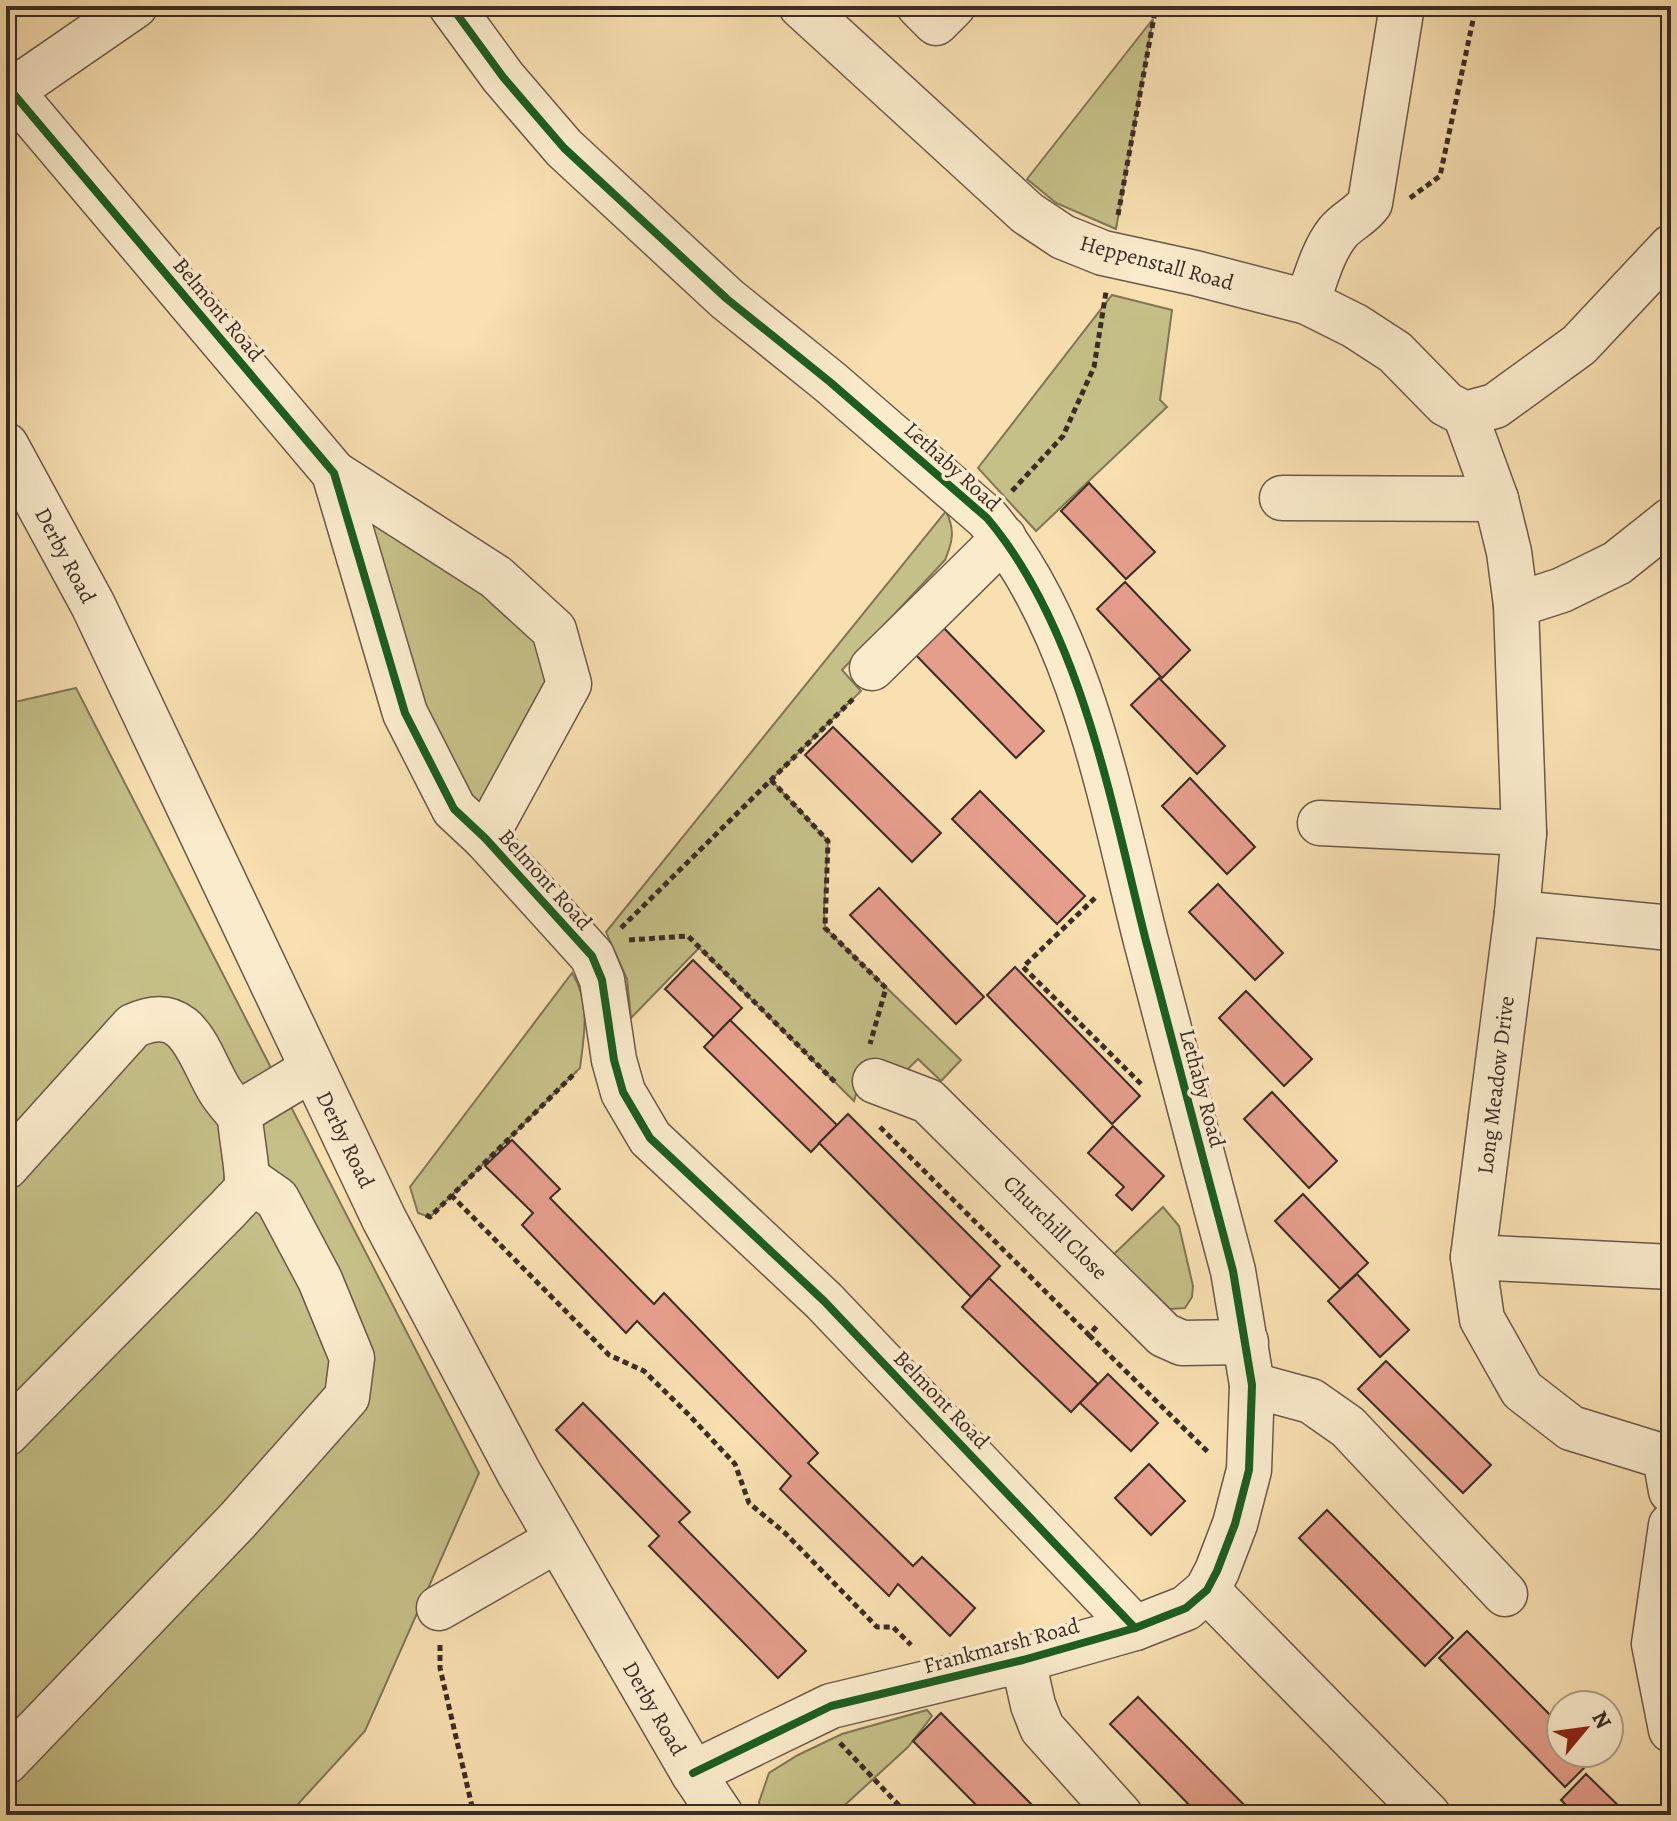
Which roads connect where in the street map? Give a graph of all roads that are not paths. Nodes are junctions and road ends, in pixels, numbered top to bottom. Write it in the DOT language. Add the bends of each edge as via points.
graph roads {
  1 [pos="135,6"];
  2 [pos="451,6"];
  3 [pos="919,6"];
  4 [pos="953,6"];
  5 [pos="1402,6"];
  6 [pos="814,10"];
  7 [pos="90,21"];
  8 [pos="9,93"];
  9 [pos="1671,247"];
  10 [pos="1307,302"];
  11 [pos="1465,414"];
  12 [pos="6,445"];
  13 [pos="334,473"];
  14 [pos="1282,498"];
  15 [pos="1496,499"];
  16 [pos="1671,520"];
  17 [pos="1004,538"];
  18 [pos="1516,605"];
  19 [pos="872,668"];
  20 [pos="1320,823"];
  21 [pos="1524,833"];
  22 [pos="485,838"];
  23 [pos="1517,913"];
  24 [pos="1671,928"];
  25 [pos="312,1069"];
  26 [pos="865,1085"];
  27 [pos="240,1116"];
  28 [pos="6,1167"];
  29 [pos="247,1178"];
  30 [pos="1473,1257"];
  31 [pos="1671,1267"];
  32 [pos="1246,1342"];
  33 [pos="1252,1385"];
  34 [pos="6,1434"];
  35 [pos="1669,1467"];
  36 [pos="1671,1525"];
  37 [pos="557,1540"];
  38 [pos="1207,1590"];
  39 [pos="1505,1594"];
  40 [pos="439,1608"];
  41 [pos="1135,1628"];
  42 [pos="1023,1660"];
  43 [pos="1666,1683"];
  44 [pos="1671,1730"];
  45 [pos="6,1762"];
  46 [pos="693,1773"];
  47 [pos="721,1815"];
  48 [pos="1120,1815"];
  49 [pos="1428,1815"];
  1 -- 7 [label="street"];
  2 -- 17 [label="street, Lethaby Road" via="564,148 727,299 932,470"];
  3 -- 4 [label="street" via="936,23"];
  5 -- 10 [label="street" via="1370,203 1339,230"];
  6 -- 10 [label="street, Heppenstall Road" via="1027,213 1063,237 1103,253"];
  7 -- 8 [label="street"];
  8 -- 13 [label="street, Belmont Road"];
  9 -- 11 [label="street" via="1579,345 1495,406"];
  10 -- 11 [label="street, Heppenstall Road" via="1395,352 1446,404"];
  11 -- 15 [label="street, Long Meadow Drive"];
  12 -- 25 [label="street, Derby Road" via="93,605"];
  13 -- 22 [label="street, Belmont Road" via="405,713 454,809"];
  13 -- 22 [label="street, Belmont Road" via="496,577 554,630 569,684"];
  14 -- 15 [label="street"];
  15 -- 18 [label="street, Long Meadow Drive"];
  16 -- 18 [label="street" via="1617,563"];
  17 -- 19 [label="street"];
  17 -- 32 [label="street, Lethaby Road" via="1055,631 1092,730 1233,1271"];
  18 -- 21 [label="street, Long Meadow Drive"];
  20 -- 21 [label="street"];
  21 -- 23 [label="street, Long Meadow Drive"];
  22 -- 41 [label="street, Belmont Road" via="600,949 614,1060 623,1092 650,1138 824,1301"];
  23 -- 24 [label="street"];
  23 -- 30 [label="street, Long Meadow Drive"];
  25 -- 27 [label="street"];
  25 -- 37 [label="street, Derby Road" via="384,1219"];
  26 -- 32 [label="street, Churchill Close" via="928,1101 1164,1335 1182,1343"];
  27 -- 28 [label="street" via="188,1032 175,1022 149,1018 133,1026"];
  27 -- 29 [label="street"];
  29 -- 34 [label="street" via="247,1186 229,1208"];
  29 -- 45 [label="street" via="277,1199 320,1280 352,1358 347,1397 238,1520"];
  30 -- 31 [label="street"];
  30 -- 35 [label="street, Long Meadow Drive" via="1482,1319 1522,1390 1571,1428"];
  32 -- 33 [label="street, Lethaby Road"];
  33 -- 38 [label="street" via="1249,1470 1235,1524"];
  33 -- 39 [label="street" via="1311,1401 1348,1427"];
  36 -- 43 [label="street" via="1654,1644"];
  37 -- 40 [label="street"];
  37 -- 46 [label="street, Derby Road"];
  38 -- 41 [label="street, Frankmarsh Road" via="1186,1608"];
  38 -- 49 [label="street"];
  41 -- 42 [label="street, Frankmarsh Road"];
  42 -- 46 [label="street, Frankmarsh Road" via="831,1706"];
  42 -- 48 [label="street" via="1042,1728"];
  43 -- 44 [label="street"];
  46 -- 47 [label="street, Derby Road"];
}
